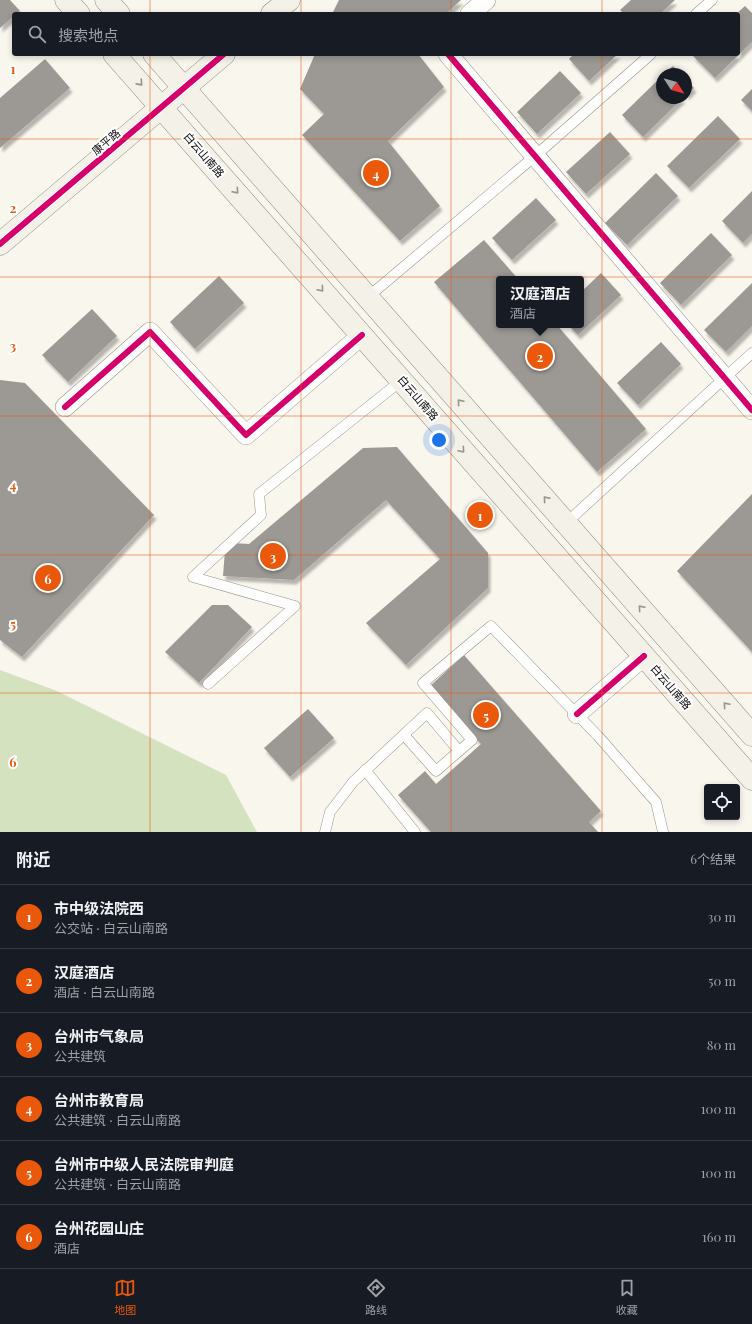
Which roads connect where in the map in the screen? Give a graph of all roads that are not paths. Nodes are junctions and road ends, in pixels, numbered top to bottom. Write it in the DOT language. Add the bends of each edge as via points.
graph roads {
  1 [pos="66,0"];
  2 [pos="106,0"];
  3 [pos="289,0"];
  4 [pos="486,0"];
  5 [pos="712,0"];
  6 [pos="76,12"];
  7 [pos="116,12"];
  8 [pos="274,12"];
  9 [pos="472,12"];
  10 [pos="698,12"];
  11 [pos="116,56"];
  12 [pos="156,56"];
  13 [pos="222,56"];
  14 [pos="450,56"];
  15 [pos="649,56"];
  16 [pos="184,88"];
  17 [pos="162,107"];
  18 [pos="535,156"];
  19 [pos="0,244"];
  20 [pos="368,297"];
  21 [pos="362,335"];
  22 [pos="752,353"];
  23 [pos="724,377"];
  24 [pos="402,380"];
  25 [pos="65,407"];
  26 [pos="752,410"];
  27 [pos="566,523"];
  28 [pos="644,656"];
  29 [pos="208,684"];
  30 [pos="577,714"];
  31 [pos="404,735"];
  32 [pos="752,735"];
  33 [pos="459,751"];
  34 [pos="365,770"];
  35 [pos="752,779"];
  36 [pos="325,832"];
  37 [pos="415,832"];
  38 [pos="663,832"];
  1 -- 6 [label="main road"];
  2 -- 7 [label="main road"];
  3 -- 8 [label="main road"];
  4 -- 9 [label="street"];
  5 -- 10 [label="lane"];
  11 -- 17 [label="main road, 白云山南路, one-way"];
  12 -- 16 [label="main road"];
  13 -- 16 [label="main road, 康平路"];
  14 -- 18 [label="street"];
  15 -- 18 [label="lane"];
  16 -- 17 [label="main road, 康平路"];
  16 -- 20 [label="main road"];
  17 -- 19 [label="main road, 康平路"];
  17 -- 21 [label="main road, 白云山南路, one-way"];
  18 -- 20 [label="lane"];
  18 -- 23 [label="street"];
  27 -- 20 [label="main road, one-way"];
  21 -- 24 [label="main road, 白云山南路"];
  21 -- 25 [label="street" via="246,435 150,332"];
  22 -- 23 [label="lane"];
  23 -- 26 [label="street"];
  23 -- 27 [label="lane"];
  24 -- 28 [label="main road, 白云山南路, one-way"];
  24 -- 29 [label="lane" via="259,494 260,515 193,577 295,606"];
  32 -- 27 [label="main road, one-way"];
  28 -- 30 [label="street"];
  28 -- 35 [label="main road, 白云山南路"];
  30 -- 33 [label="lane" via="491,626 423,683 472,740"];
  30 -- 38 [label="lane" via="656,802"];
  31 -- 33 [label="lane" via="436,771"];
  31 -- 33 [label="lane" via="427,713"];
  31 -- 34 [label="lane"];
  34 -- 36 [label="lane" via="330,812"];
  34 -- 37 [label="lane"];
}
